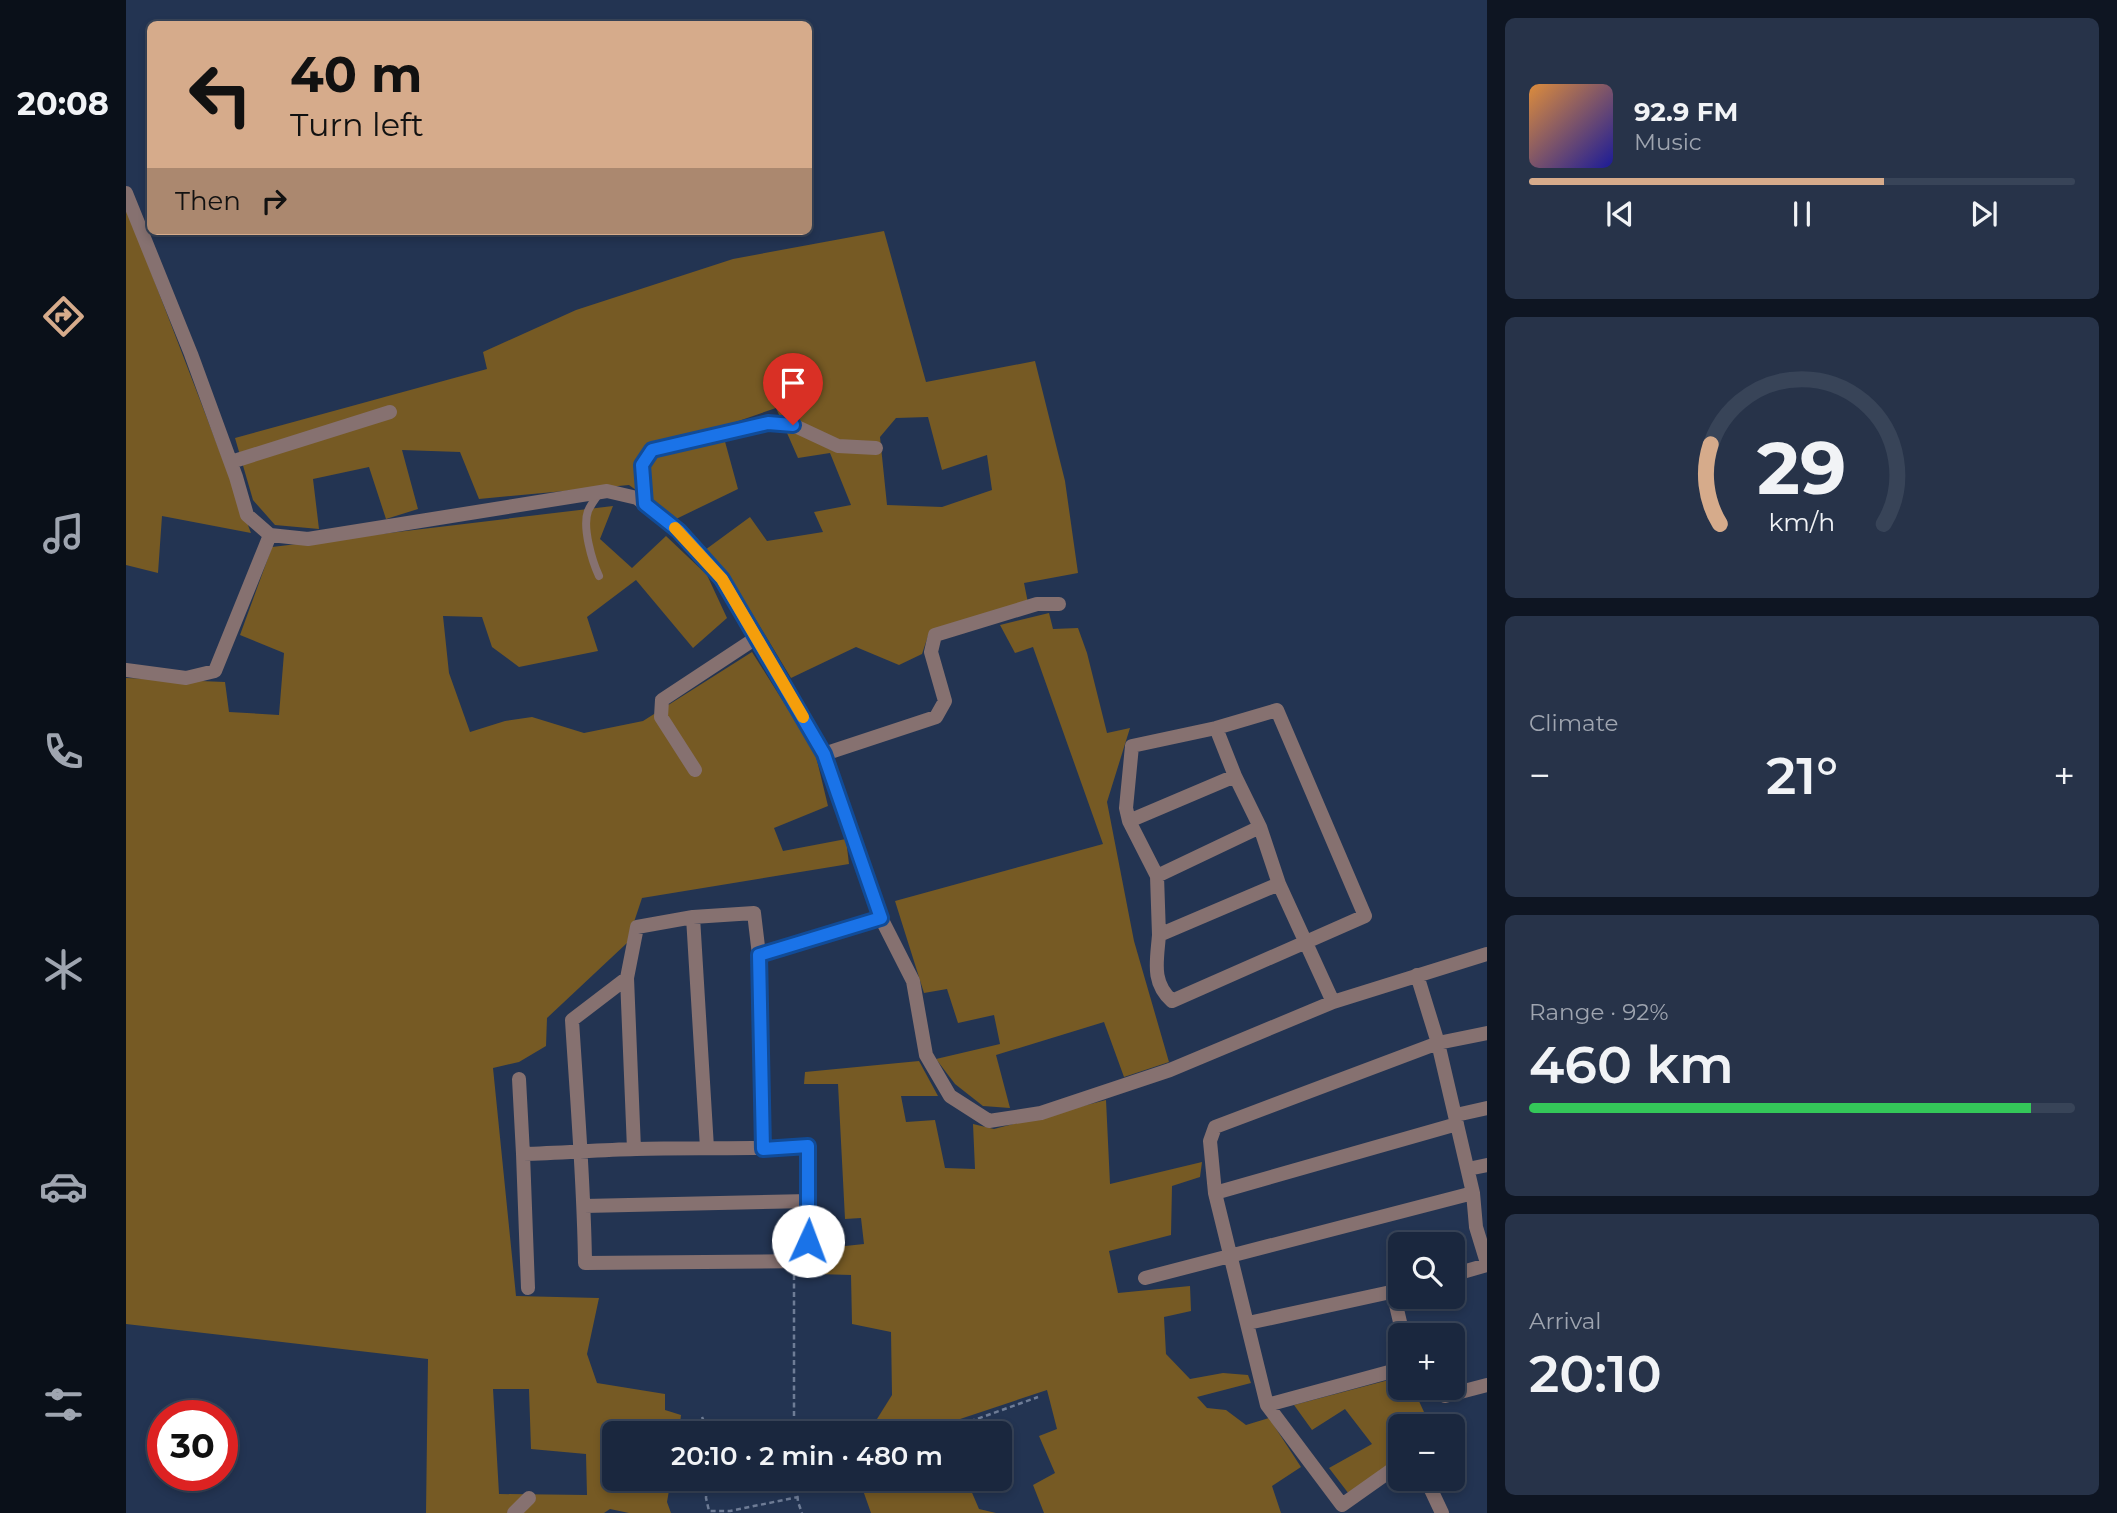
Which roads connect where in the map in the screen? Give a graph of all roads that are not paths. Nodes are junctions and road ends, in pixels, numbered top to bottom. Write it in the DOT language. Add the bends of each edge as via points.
graph roads {
  1 [pos="126,193"];
  2 [pos="390,412"];
  3 [pos="876,447"];
  4 [pos="231,462"];
  5 [pos="600,492"];
  6 [pos="645,504"];
  7 [pos="270,535"];
  8 [pos="598,576"];
  9 [pos="1059,604"];
  10 [pos="756,638"];
  11 [pos="126,670"];
  12 [pos="1216,727"];
  13 [pos="824,754"];
  14 [pos="695,770"];
  15 [pos="1235,776"];
  16 [pos="1129,821"];
  17 [pos="1260,827"];
  18 [pos="1157,876"];
  19 [pos="1279,884"];
  20 [pos="693,917"];
  21 [pos="881,918"];
  22 [pos="1159,935"];
  23 [pos="1306,942"];
  24 [pos="1487,954"];
  25 [pos="759,955"];
  26 [pos="1417,975"];
  27 [pos="627,978"];
  28 [pos="1333,1002"];
  29 [pos="1487,1033"];
  30 [pos="1438,1043"];
  31 [pos="519,1079"];
  32 [pos="1487,1108"];
  33 [pos="1456,1120"];
  34 [pos="707,1148"];
  35 [pos="635,1149"];
  36 [pos="763,1149"];
  37 [pos="580,1152"];
  38 [pos="523,1154"];
  39 [pos="1487,1165"];
  40 [pos="1468,1169"];
  41 [pos="1215,1193"];
  42 [pos="1473,1193"];
  43 [pos="810,1201"];
  44 [pos="584,1206"];
  45 [pos="1482,1226"];
  46 [pos="1230,1256"];
  47 [pos="1487,1264"];
  48 [pos="1465,1271"];
  49 [pos="1145,1278"];
  50 [pos="528,1288"];
  51 [pos="1388,1293"];
  52 [pos="1248,1323"];
  53 [pos="1388,1371"];
  54 [pos="1487,1385"];
  55 [pos="1465,1391"];
  56 [pos="1267,1405"];
  57 [pos="1388,1472"];
  58 [pos="1432,1491"];
  59 [pos="530,1498"];
  60 [pos="514,1513"];
  61 [pos="1442,1513"];
  1 -- 4 [label="street"];
  2 -- 4 [label="street"];
  3 -- 6 [label="street" via="838,446 793,425 768,423 652,450 642,465"];
  4 -- 7 [label="street" via="247,515"];
  5 -- 6 [label="street" via="638,498"];
  5 -- 7 [label="street" via="308,538"];
  5 -- 8 [label="lane" via="588,512 587,528"];
  6 -- 10 [label="street" via="679,531 722,579"];
  7 -- 11 [label="street" via="215,671 186,678"];
  9 -- 13 [label="street" via="1037,604 935,635 931,652 945,701 936,717"];
  10 -- 13 [label="street"];
  10 -- 14 [label="street" via="662,700 661,717"];
  12 -- 15 [label="street"];
  12 -- 16 [label="street" via="1132,746 1125,808"];
  12 -- 23 [label="street" via="1278,710 1365,916"];
  13 -- 21 [label="street"];
  15 -- 16 [label="street"];
  15 -- 17 [label="street"];
  16 -- 18 [label="street"];
  17 -- 18 [label="street"];
  17 -- 19 [label="street"];
  18 -- 22 [label="street"];
  19 -- 22 [label="street"];
  19 -- 23 [label="street"];
  20 -- 25 [label="street" via="754,913"];
  20 -- 27 [label="street" via="637,928"];
  20 -- 34 [label="street"];
  21 -- 25 [label="street"];
  21 -- 28 [label="street" via="913,981 926,1055 950,1096 989,1121 1041,1113 1170,1070"];
  22 -- 23 [label="street" via="1156,975 1172,1002"];
  23 -- 28 [label="street"];
  24 -- 26 [label="street"];
  25 -- 36 [label="street"];
  26 -- 28 [label="street"];
  26 -- 30 [label="street"];
  27 -- 35 [label="street"];
  27 -- 37 [label="street" via="572,1020"];
  29 -- 30 [label="street"];
  30 -- 33 [label="street"];
  30 -- 41 [label="street" via="1215,1127 1210,1141"];
  31 -- 38 [label="street"];
  32 -- 33 [label="street"];
  33 -- 40 [label="street"];
  33 -- 41 [label="street"];
  34 -- 35 [label="street"];
  34 -- 36 [label="street"];
  35 -- 37 [label="street"];
  36 -- 43 [label="street" via="808,1146"];
  37 -- 38 [label="street"];
  37 -- 44 [label="street"];
  38 -- 50 [label="street"];
  39 -- 40 [label="street"];
  40 -- 42 [label="street"];
  41 -- 46 [label="street"];
  42 -- 45 [label="street"];
  42 -- 46 [label="street"];
  43 -- 44 [label="street"];
  43 -- 44 [label="street" via="807,1261 585,1264"];
  45 -- 47 [label="street"];
  46 -- 49 [label="street"];
  46 -- 52 [label="street"];
  47 -- 48 [label="street"];
  51 -- 52 [label="street"];
  52 -- 56 [label="street"];
  53 -- 56 [label="street"];
  54 -- 55 [label="street"];
  56 -- 57 [label="street" via="1342,1505"];
  58 -- 61 [label="street"];
  59 -- 60 [label="street"];
}
